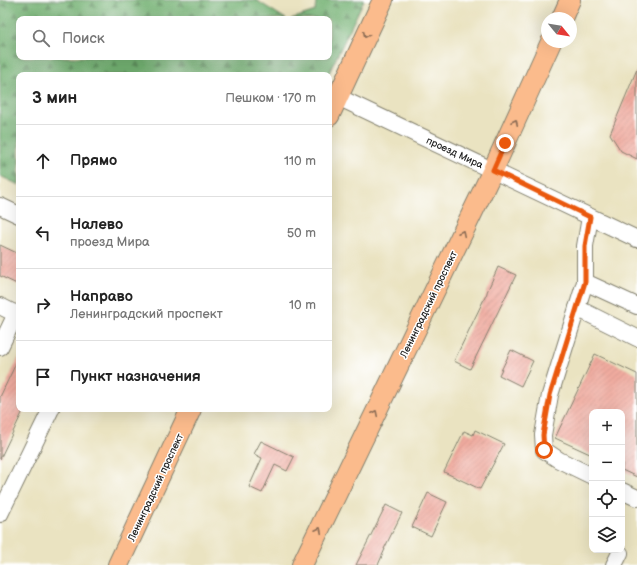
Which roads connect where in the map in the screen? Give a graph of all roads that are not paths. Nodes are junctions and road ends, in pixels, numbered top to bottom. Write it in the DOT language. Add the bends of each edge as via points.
graph roads {
  1 [pos="383,0"];
  2 [pos="570,0"];
  3 [pos="565,12"];
  4 [pos="548,48"];
  5 [pos="338,97"];
  6 [pos="332,110"];
  7 [pos="493,170"];
  8 [pos="0,206"];
  9 [pos="16,214"];
  10 [pos="590,217"];
  11 [pos="637,239"];
  12 [pos="585,282"];
  13 [pos="0,306"];
  14 [pos="637,306"];
  15 [pos="577,308"];
  16 [pos="16,312"];
  17 [pos="16,317"];
  18 [pos="637,338"];
  19 [pos="0,347"];
  20 [pos="50,412"];
  21 [pos="190,412"];
  22 [pos="589,474"];
  23 [pos="625,492"];
  24 [pos="637,498"];
  25 [pos="0,514"];
  26 [pos="118,565"];
  27 [pos="302,565"];
  1 -- 5 [label="main road, one-way"];
  2 -- 3 [label="main road"];
  7 -- 4 [label="main road, Ленинградский проспект, one-way"];
  5 -- 6 [label="main road"];
  5 -- 7 [label="street, проезд Мира"];
  7 -- 10 [label="street, проезд Мира"];
  27 -- 7 [label="main road, Ленинградский проспект, one-way"];
  8 -- 9 [label="street"];
  10 -- 11 [label="street, проезд Мира"];
  10 -- 12 [label="street" via="585,246"];
  12 -- 14 [label="street"];
  12 -- 15 [label="street"];
  13 -- 16 [label="street"];
  15 -- 18 [label="street"];
  15 -- 22 [label="street" via="550,395 543,435 544,450"];
  17 -- 19 [label="street"];
  20 -- 25 [label="street"];
  21 -- 26 [label="main road, Ленинградский проспект"];
  23 -- 24 [label="street"];
}
